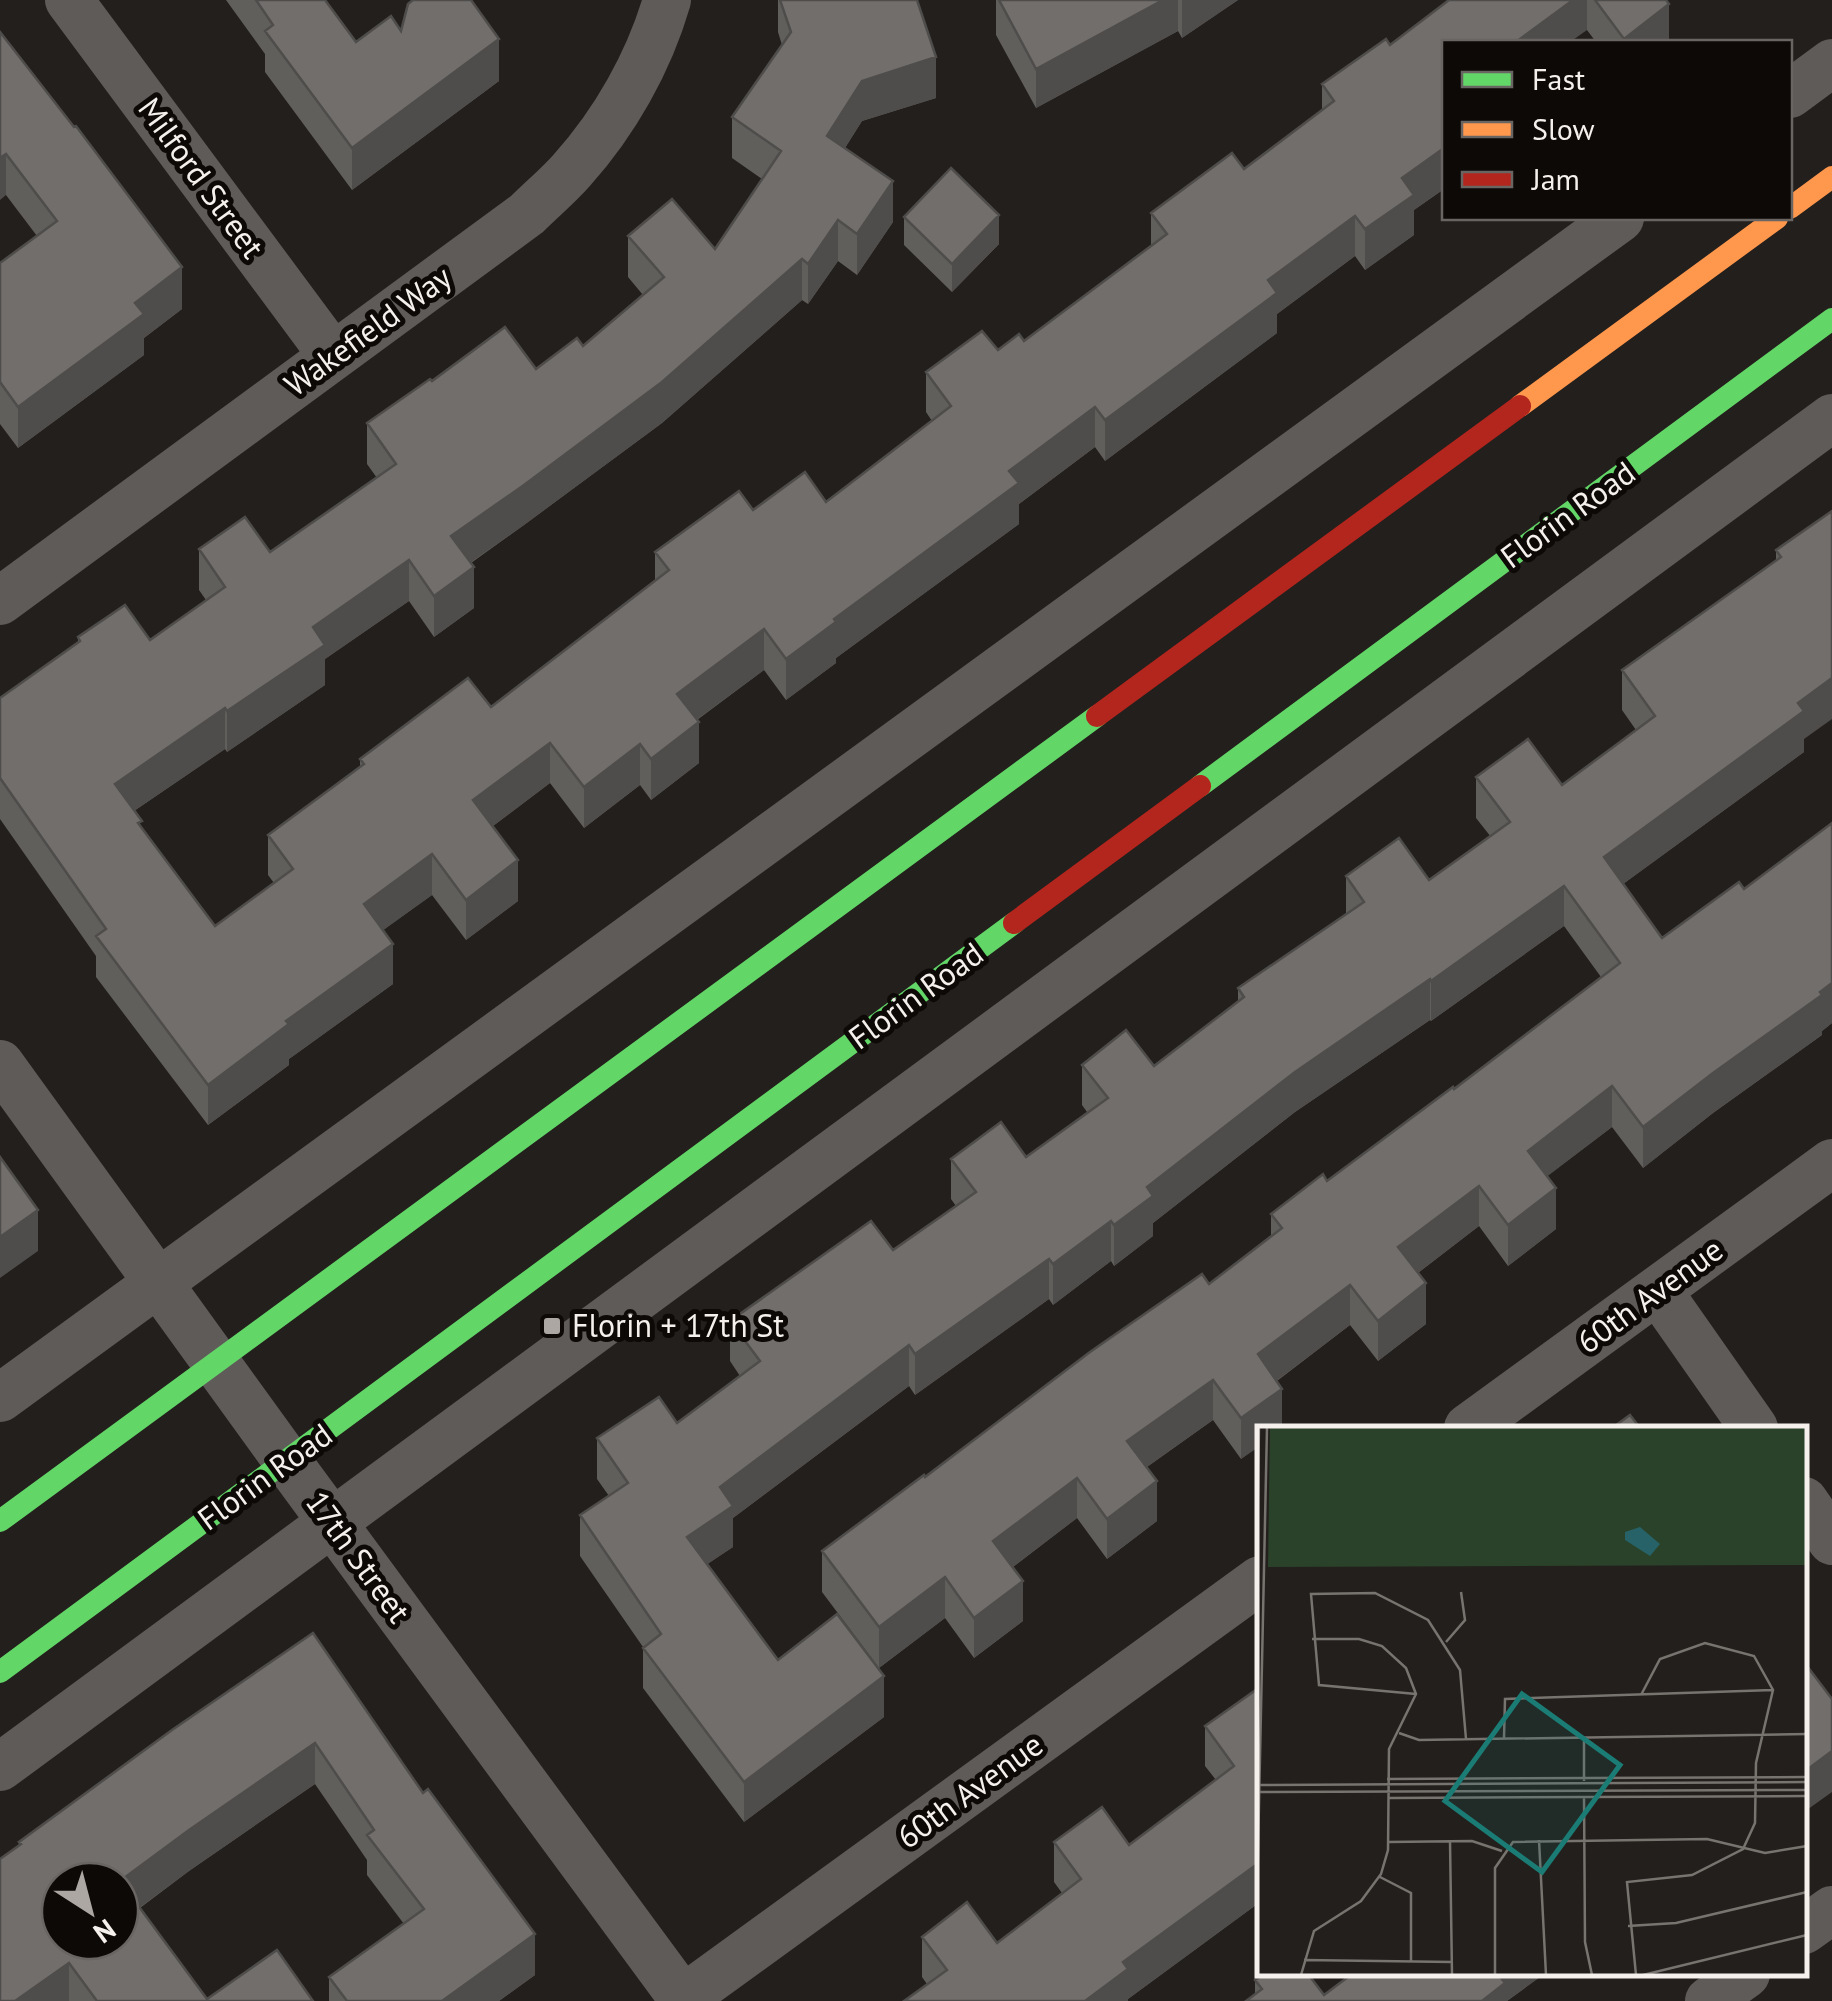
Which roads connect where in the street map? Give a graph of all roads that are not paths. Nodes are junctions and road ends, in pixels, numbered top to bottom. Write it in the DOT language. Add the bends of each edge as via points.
graph roads {
  1 [pos="69,0"];
  2 [pos="667,0"];
  3 [pos="1832,63"];
  4 [pos="1792,93"];
  5 [pos="1832,177"];
  6 [pos="1792,207"];
  7 [pos="1617,220"];
  8 [pos="1774,220"];
  9 [pos="1832,320"];
  10 [pos="332,356"];
  11 [pos="1832,418"];
  12 [pos="0,601"];
  13 [pos="0,1064"];
  14 [pos="1832,1163"];
  15 [pos="158,1282"];
  16 [pos="1658,1291"];
  17 [pos="217,1362"];
  18 [pos="0,1398"];
  19 [pos="1471,1426"];
  20 [pos="1753,1426"];
  21 [pos="287,1461"];
  22 [pos="1807,1505"];
  23 [pos="0,1521"];
  24 [pos="333,1523"];
  25 [pos="1832,1540"];
  26 [pos="1257,1582"];
  27 [pos="0,1672"];
  28 [pos="0,1767"];
  29 [pos="1832,1910"];
  30 [pos="1807,1928"];
  31 [pos="1743,1976"];
  32 [pos="681,2000"];
  33 [pos="1709,2001"];
  1 -- 10 [label="street, Milford Street"];
  2 -- 10 [label="street, Wakefield Way" via="620,105 573,169 527,214"];
  3 -- 4 [label="street"];
  5 -- 6 [label="main road"];
  7 -- 15 [label="street"];
  8 -- 17 [label="main road"];
  9 -- 21 [label="main road, Florin Road"];
  10 -- 12 [label="street, Wakefield Way"];
  11 -- 24 [label="street"];
  13 -- 15 [label="street, 17th Street"];
  14 -- 16 [label="street, 60th Avenue"];
  15 -- 17 [label="street, 17th Street"];
  15 -- 18 [label="street"];
  16 -- 19 [label="street, 60th Avenue"];
  16 -- 20 [label="street"];
  17 -- 21 [label="street, 17th Street"];
  17 -- 23 [label="main road"];
  21 -- 24 [label="street, 17th Street"];
  21 -- 27 [label="main road, Florin Road"];
  22 -- 25 [label="street"];
  24 -- 28 [label="street"];
  24 -- 32 [label="street, 17th Street"];
  26 -- 32 [label="street, 60th Avenue"];
  29 -- 30 [label="street"];
  31 -- 33 [label="street"];
}
